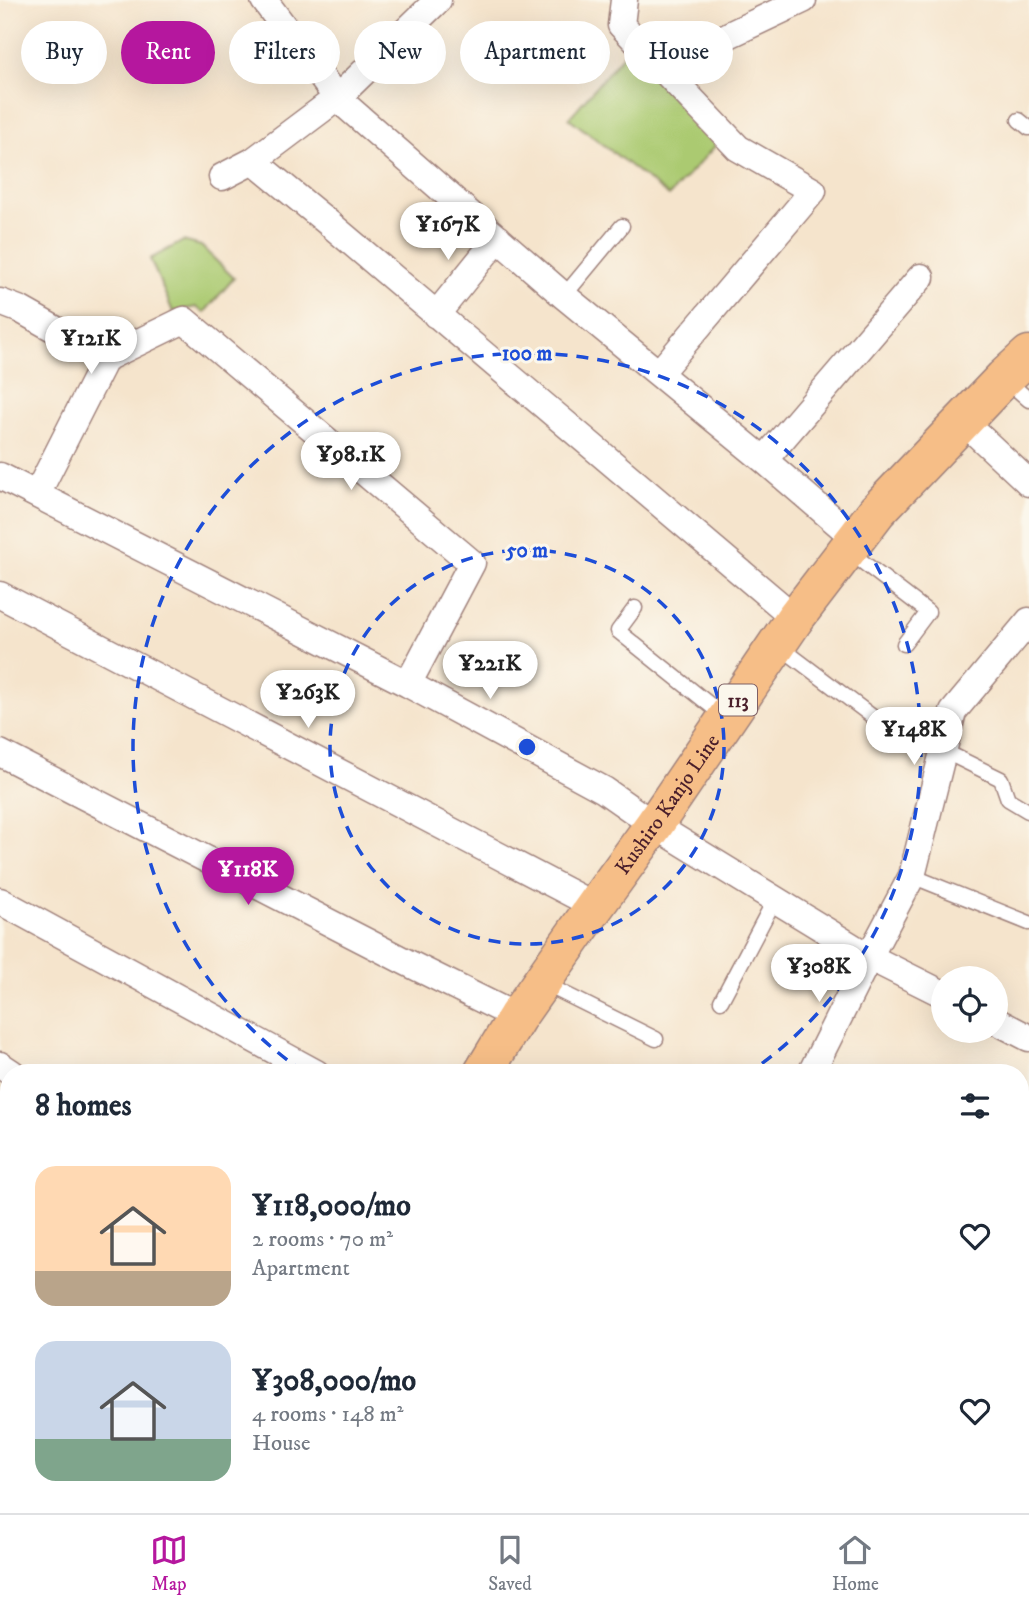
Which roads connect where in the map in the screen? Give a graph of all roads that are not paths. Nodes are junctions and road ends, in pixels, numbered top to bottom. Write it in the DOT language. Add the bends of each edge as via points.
graph roads {
  1 [pos="264,0"];
  2 [pos="438,0"];
  3 [pos="624,0"];
  4 [pos="803,0"];
  5 [pos="624,28"];
  6 [pos="733,33"];
  7 [pos="678,84"];
  8 [pos="337,98"];
  9 [pos="253,162"];
  10 [pos="222,177"];
  11 [pos="622,226"];
  12 [pos="498,238"];
  13 [pos="922,277"];
  14 [pos="564,296"];
  15 [pos="0,302"];
  16 [pos="436,315"];
  17 [pos="106,358"];
  18 [pos="659,373"];
  19 [pos="1021,378"];
  20 [pos="963,421"];
  21 [pos="764,460"];
  22 [pos="0,476"];
  23 [pos="1029,483"];
  24 [pos="37,494"];
  25 [pos="851,545"];
  26 [pos="0,595"];
  27 [pos="635,608"];
  28 [pos="1029,621"];
  29 [pos="786,632"];
  30 [pos="904,644"];
  31 [pos="408,684"];
  32 [pos="873,717"];
  33 [pos="726,718"];
  34 [pos="942,750"];
  35 [pos="0,753"];
  36 [pos="1028,811"];
  37 [pos="654,825"];
  38 [pos="912,876"];
  39 [pos="775,899"];
  40 [pos="0,901"];
  41 [pos="595,906"];
  42 [pos="1029,923"];
  43 [pos="869,957"];
  44 [pos="542,982"];
  45 [pos="931,988"];
  46 [pos="721,1001"];
  47 [pos="517,1017"];
  48 [pos="1008,1027"];
  49 [pos="1029,1038"];
  50 [pos="656,1039"];
  51 [pos="299,1064"];
  52 [pos="488,1064"];
  53 [pos="816,1064"];
  1 -- 8 [label="street"];
  2 -- 8 [label="street"];
  3 -- 5 [label="street"];
  4 -- 6 [label="street"];
  7 -- 18 [label="street" via="738,148 813,191"];
  8 -- 9 [label="street"];
  8 -- 12 [label="street"];
  9 -- 10 [label="street"];
  9 -- 16 [label="street"];
  11 -- 14 [label="lane"];
  12 -- 14 [label="street"];
  12 -- 16 [label="street"];
  13 -- 21 [label="street"];
  14 -- 18 [label="street"];
  15 -- 17 [label="street"];
  16 -- 29 [label="street"];
  17 -- 24 [label="street"];
  17 -- 31 [label="street" via="184,320 472,563"];
  18 -- 21 [label="street"];
  19 -- 20 [label="main road, Kushiro Kanjo Line / 113"];
  20 -- 23 [label="street"];
  20 -- 25 [label="main road, Kushiro Kanjo Line / 113"];
  21 -- 25 [label="street"];
  22 -- 24 [label="street"];
  24 -- 31 [label="street"];
  25 -- 29 [label="main road, Kushiro Kanjo Line / 113"];
  25 -- 30 [label="lane" via="928,612"];
  26 -- 41 [label="street"];
  27 -- 33 [label="lane" via="618,631"];
  28 -- 34 [label="street" via="953,712"];
  29 -- 32 [label="lane"];
  29 -- 33 [label="main road, Kushiro Kanjo Line / 113"];
  31 -- 37 [label="street" via="604,790"];
  33 -- 37 [label="main road, Kushiro Kanjo Line / 113"];
  34 -- 36 [label="lane" via="1001,779 1008,799"];
  34 -- 38 [label="street"];
  35 -- 47 [label="street"];
  37 -- 39 [label="street"];
  37 -- 41 [label="main road, Kushiro Kanjo Line / 113"];
  38 -- 42 [label="lane"];
  38 -- 43 [label="street"];
  39 -- 43 [label="street"];
  39 -- 46 [label="lane"];
  40 -- 51 [label="street"];
  41 -- 44 [label="main road, Kushiro Kanjo Line / 113"];
  43 -- 45 [label="street"];
  43 -- 53 [label="street"];
  44 -- 47 [label="main road, Kushiro Kanjo Line / 113"];
  44 -- 50 [label="lane"];
  47 -- 52 [label="main road, Kushiro Kanjo Line / 113"];
  48 -- 49 [label="street"];
}
